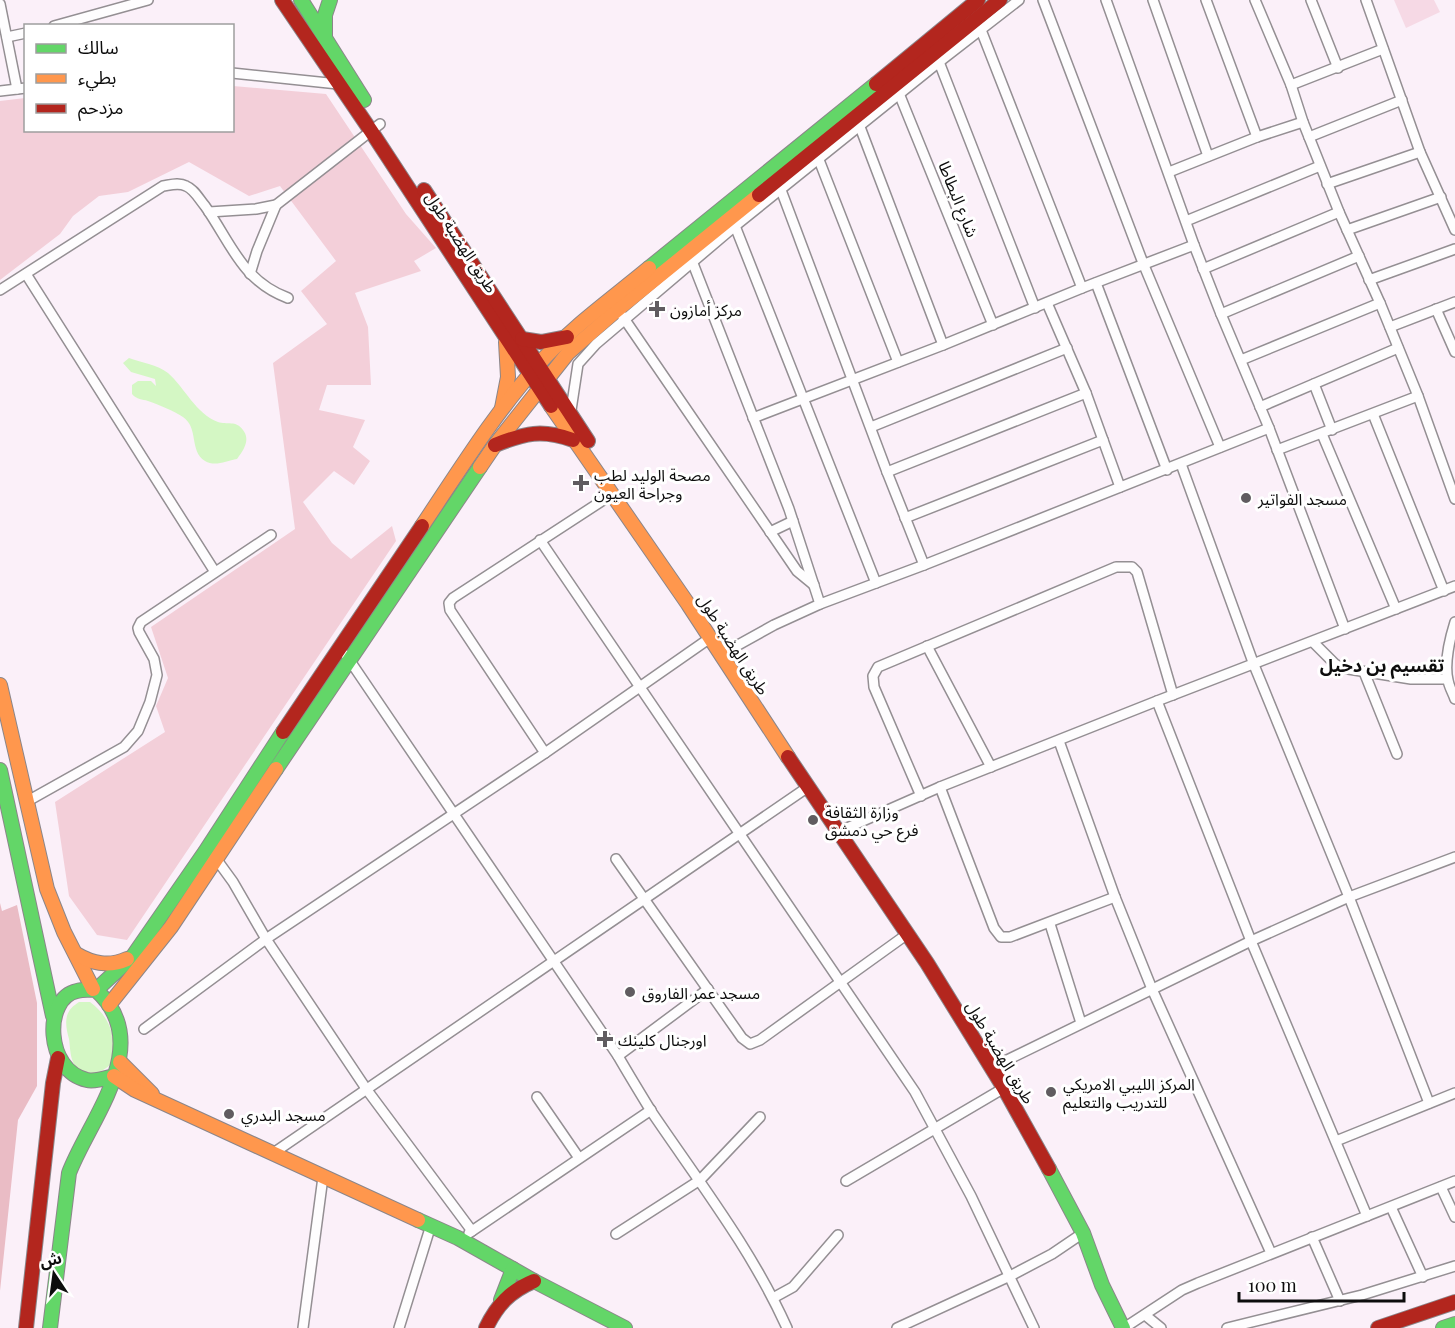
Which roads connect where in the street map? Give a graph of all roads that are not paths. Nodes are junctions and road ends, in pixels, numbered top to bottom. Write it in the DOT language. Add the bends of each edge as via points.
graph roads {
  1 [pos="148,0"];
  2 [pos="282,0"];
  3 [pos="301,0"];
  4 [pos="330,0"];
  5 [pos="978,0"];
  6 [pos="1000,0"];
  7 [pos="1019,0"];
  8 [pos="1043,0"];
  9 [pos="1106,0"];
  10 [pos="1153,0"];
  11 [pos="1206,0"];
  12 [pos="1256,0"];
  13 [pos="1311,0"];
  14 [pos="1366,0"];
  15 [pos="0,4"];
  16 [pos="61,24"];
  17 [pos="981,30"];
  18 [pos="24,34"];
  19 [pos="7,38"];
  20 [pos="325,40"];
  21 [pos="1383,49"];
  22 [pos="939,62"];
  23 [pos="1338,68"];
  24 [pos="234,73"];
  25 [pos="339,84"];
  26 [pos="1291,86"];
  27 [pos="21,88"];
  28 [pos="898,89"];
  29 [pos="0,91"];
  30 [pos="1401,100"];
  31 [pos="1303,122"];
  32 [pos="860,127"];
  33 [pos="376,128"];
  34 [pos="1257,137"];
  35 [pos="1309,137"];
  36 [pos="1420,152"];
  37 [pos="1208,156"];
  38 [pos="819,160"];
  39 [pos="1320,166"];
  40 [pos="1169,172"];
  41 [pos="1327,184"];
  42 [pos="781,190"];
  43 [pos="1441,197"];
  44 [pos="276,205"];
  45 [pos="209,212"];
  46 [pos="1339,212"];
  47 [pos="1186,221"];
  48 [pos="735,226"];
  49 [pos="1347,230"];
  50 [pos="1455,230"];
  51 [pos="1194,245"];
  52 [pos="1455,249"];
  53 [pos="1359,256"];
  54 [pos="692,261"];
  55 [pos="1143,263"];
  56 [pos="1203,269"];
  57 [pos="26,273"];
  58 [pos="250,274"];
  59 [pos="1369,280"];
  60 [pos="1096,283"];
  61 [pos="1082,288"];
  62 [pos="0,290"];
  63 [pos="288,298"];
  64 [pos="1455,302"];
  65 [pos="1047,303"];
  66 [pos="1380,303"];
  67 [pos="1035,308"];
  68 [pos="1436,309"];
  69 [pos="621,314"];
  70 [pos="1221,314"];
  71 [pos="993,325"];
  72 [pos="1390,327"];
  73 [pos="567,337"];
  74 [pos="522,339"];
  75 [pos="506,340"];
  76 [pos="943,345"];
  77 [pos="1067,348"];
  78 [pos="1398,348"];
  79 [pos="1455,352"];
  80 [pos="1241,360"];
  81 [pos="898,362"];
  82 [pos="538,363"];
  83 [pos="529,375"];
  84 [pos="548,376"];
  85 [pos="853,380"];
  86 [pos="1314,384"];
  87 [pos="538,388"];
  88 [pos="1086,393"];
  89 [pos="1418,396"];
  90 [pos="803,398"];
  91 [pos="1260,407"];
  92 [pos="502,408"];
  93 [pos="570,413"];
  94 [pos="1373,414"];
  95 [pos="753,418"];
  96 [pos="871,427"];
  97 [pos="1269,428"];
  98 [pos="1332,430"];
  99 [pos="1322,434"];
  100 [pos="573,440"];
  101 [pos="1103,440"];
  102 [pos="495,444"];
  103 [pos="1220,447"];
  104 [pos="1277,450"];
  105 [pos="1181,464"];
  106 [pos="1167,470"];
  107 [pos="887,472"];
  108 [pos="1120,487"];
  109 [pos="611,495"];
  110 [pos="1455,499"];
  111 [pos="904,518"];
  112 [pos="793,521"];
  113 [pos="423,522"];
  114 [pos="435,531"];
  115 [pos="770,532"];
  116 [pos="271,535"];
  117 [pos="540,540"];
  118 [pos="924,565"];
  119 [pos="215,572"];
  120 [pos="876,583"];
  121 [pos="814,585"];
  122 [pos="1455,586"];
  123 [pos="1444,591"];
  124 [pos="820,604"];
  125 [pos="1396,609"];
  126 [pos="1455,622"];
  127 [pos="1345,629"];
  128 [pos="710,638"];
  129 [pos="1313,642"];
  130 [pos="339,646"];
  131 [pos="927,646"];
  132 [pos="729,650"];
  133 [pos="349,658"];
  134 [pos="1254,665"];
  135 [pos="1364,672"];
  136 [pos="1447,679"];
  137 [pos="0,685"];
  138 [pos="639,687"];
  139 [pos="1173,695"];
  140 [pos="1455,699"];
  141 [pos="1157,701"];
  142 [pos="1059,741"];
  143 [pos="545,753"];
  144 [pos="1397,754"];
  145 [pos="991,767"];
  146 [pos="0,770"];
  147 [pos="808,787"];
  148 [pos="940,788"];
  149 [pos="921,796"];
  150 [pos="26,802"];
  151 [pos="454,813"];
  152 [pos="32,826"];
  153 [pos="847,828"];
  154 [pos="13,830"];
  155 [pos="739,834"];
  156 [pos="211,856"];
  157 [pos="1455,857"];
  158 [pos="616,859"];
  159 [pos="1115,897"];
  160 [pos="1349,897"];
  161 [pos="646,900"];
  162 [pos="1050,924"];
  163 [pos="906,934"];
  164 [pos="266,939"];
  165 [pos="1251,940"];
  166 [pos="76,954"];
  167 [pos="133,956"];
  168 [pos="554,960"];
  169 [pos="839,982"];
  170 [pos="708,989"];
  171 [pos="1152,989"];
  172 [pos="94,990"];
  173 [pos="110,1005"];
  174 [pos="53,1016"];
  175 [pos="1081,1023"];
  176 [pos="144,1029"];
  177 [pos="618,1056"];
  178 [pos="58,1058"];
  179 [pos="1001,1063"];
  180 [pos="116,1071"];
  181 [pos="1004,1088"];
  182 [pos="367,1090"];
  183 [pos="1455,1093"];
  184 [pos="537,1096"];
  185 [pos="1429,1103"];
  186 [pos="651,1110"];
  187 [pos="760,1117"];
  188 [pos="935,1128"];
  189 [pos="1336,1141"];
  190 [pos="272,1154"];
  191 [pos="579,1158"];
  192 [pos="323,1177"];
  193 [pos="700,1180"];
  194 [pos="846,1181"];
  195 [pos="1455,1181"];
  196 [pos="1441,1187"];
  197 [pos="1391,1207"];
  198 [pos="39,1209"];
  199 [pos="64,1212"];
  200 [pos="1367,1216"];
  201 [pos="1455,1217"];
  202 [pos="431,1225"];
  203 [pos="472,1231"];
  204 [pos="1083,1233"];
  205 [pos="616,1234"];
  206 [pos="838,1235"];
  207 [pos="1312,1237"];
  208 [pos="458,1238"];
  209 [pos="1271,1253"];
  210 [pos="1455,1266"];
  211 [pos="513,1269"];
  212 [pos="1010,1276"];
  213 [pos="1423,1278"];
  214 [pos="534,1281"];
  215 [pos="773,1298"];
  216 [pos="1340,1301"];
  217 [pos="1455,1302"];
  218 [pos="499,1304"];
  219 [pos="28,1307"];
  220 [pos="1145,1315"];
  221 [pos="1455,1324"];
  222 [pos="909,1325"];
  223 [pos="1127,1327"];
  224 [pos="21,1328"];
  225 [pos="26,1328"];
  226 [pos="50,1328"];
  227 [pos="303,1328"];
  228 [pos="399,1328"];
  229 [pos="486,1328"];
  230 [pos="625,1328"];
  231 [pos="787,1328"];
  232 [pos="897,1328"];
  233 [pos="1034,1328"];
  234 [pos="1161,1328"];
  235 [pos="1227,1328"];
  236 [pos="1378,1328"];
  237 [pos="1443,1328"];
  1 -- 16 [label="street"];
  2 -- 25 [label="main road, طريق الهضبة طول"];
  3 -- 20 [label="main road, طريق الهضبة طول"];
  4 -- 20 [label="main road" via="325,15"];
  5 -- 73 [label="main road"];
  6 -- 28 [label="main road"];
  7 -- 17 [label="street"];
  8 -- 55 [label="street"];
  9 -- 40 [label="street"];
  10 -- 37 [label="street"];
  11 -- 34 [label="street"];
  12 -- 26 [label="street"];
  13 -- 23 [label="street"];
  14 -- 21 [label="street"];
  15 -- 19 [label="street"];
  17 -- 22 [label="street"];
  17 -- 61 [label="street"];
  18 -- 19 [label="street"];
  19 -- 27 [label="street"];
  20 -- 33 [label="main road, طريق الهضبة طول"];
  21 -- 23 [label="street"];
  21 -- 30 [label="street"];
  22 -- 28 [label="street"];
  22 -- 67 [label="street"];
  23 -- 26 [label="street"];
  24 -- 25 [label="street"];
  25 -- 33 [label="main road, طريق الهضبة طول"];
  26 -- 31 [label="street"];
  27 -- 29 [label="street"];
  28 -- 32 [label="street"];
  28 -- 69 [label="main road"];
  28 -- 71 [label="street, شارع البطاطا"];
  30 -- 35 [label="street"];
  30 -- 36 [label="street"];
  31 -- 34 [label="street"];
  31 -- 35 [label="street"];
  32 -- 38 [label="street"];
  32 -- 76 [label="street"];
  33 -- 44 [label="street"];
  33 -- 74 [label="main road, طريق الهضبة طول"];
  33 -- 75 [label="main road, طريق الهضبة طول"];
  34 -- 37 [label="street"];
  35 -- 39 [label="street"];
  36 -- 41 [label="street"];
  36 -- 43 [label="street"];
  37 -- 40 [label="street"];
  38 -- 42 [label="street"];
  38 -- 81 [label="street"];
  39 -- 41 [label="street"];
  39 -- 47 [label="street"];
  40 -- 47 [label="street"];
  41 -- 46 [label="street"];
  42 -- 48 [label="street"];
  42 -- 85 [label="street"];
  43 -- 49 [label="street"];
  43 -- 50 [label="street"];
  44 -- 45 [label="street"];
  44 -- 58 [label="street"];
  45 -- 57 [label="street" via="186,185 163,186"];
  45 -- 58 [label="street"];
  46 -- 49 [label="street"];
  46 -- 56 [label="street"];
  47 -- 51 [label="street"];
  48 -- 54 [label="street"];
  48 -- 90 [label="street"];
  49 -- 53 [label="street"];
  51 -- 55 [label="street"];
  51 -- 56 [label="street"];
  52 -- 59 [label="street"];
  53 -- 59 [label="street"];
  53 -- 70 [label="street"];
  54 -- 69 [label="street"];
  54 -- 95 [label="street"];
  55 -- 60 [label="street"];
  55 -- 103 [label="street"];
  56 -- 70 [label="street"];
  57 -- 62 [label="street"];
  57 -- 119 [label="street"];
  58 -- 63 [label="street"];
  59 -- 66 [label="street"];
  60 -- 61 [label="street"];
  60 -- 106 [label="street"];
  61 -- 65 [label="street"];
  64 -- 68 [label="street"];
  65 -- 67 [label="street"];
  65 -- 77 [label="street"];
  66 -- 72 [label="street"];
  66 -- 80 [label="street"];
  67 -- 71 [label="street"];
  68 -- 72 [label="street"];
  68 -- 79 [label="street"];
  69 -- 84 [label="main road" via="568,353"];
  69 -- 93 [label="street" via="578,364"];
  69 -- 115 [label="street"];
  70 -- 80 [label="street"];
  71 -- 76 [label="street"];
  72 -- 78 [label="street"];
  73 -- 74 [label="main road" via="540,342"];
  73 -- 82 [label="main road"];
  74 -- 82 [label="main road, طريق الهضبة طول"];
  75 -- 83 [label="main road, طريق الهضبة طول"];
  75 -- 92 [label="main road" via="508,377"];
  76 -- 81 [label="street"];
  77 -- 88 [label="street"];
  77 -- 96 [label="street"];
  78 -- 86 [label="street"];
  78 -- 89 [label="street"];
  80 -- 91 [label="street"];
  81 -- 85 [label="street"];
  82 -- 83 [label="main road"];
  82 -- 84 [label="main road, طريق الهضبة طول"];
  83 -- 87 [label="main road, طريق الهضبة طول"];
  83 -- 92 [label="main road"];
  84 -- 87 [label="main road"];
  84 -- 93 [label="main road, طريق الهضبة طول"];
  85 -- 90 [label="street"];
  85 -- 96 [label="street"];
  86 -- 91 [label="street"];
  86 -- 98 [label="street"];
  87 -- 100 [label="main road, طريق الهضبة طول"];
  87 -- 102 [label="main road"];
  88 -- 101 [label="street"];
  88 -- 107 [label="street"];
  89 -- 94 [label="street"];
  89 -- 110 [label="street"];
  90 -- 95 [label="street"];
  90 -- 120 [label="street"];
  91 -- 97 [label="street"];
  92 -- 113 [label="main road"];
  93 -- 132 [label="main road, طريق الهضبة طول"];
  94 -- 98 [label="street"];
  94 -- 123 [label="street"];
  95 -- 112 [label="street"];
  96 -- 107 [label="street"];
  97 -- 103 [label="street"];
  97 -- 104 [label="street"];
  98 -- 99 [label="street"];
  99 -- 104 [label="street"];
  99 -- 125 [label="street"];
  100 -- 102 [label="main road" via="539,431"];
  100 -- 109 [label="main road, طريق الهضبة طول"];
  101 -- 108 [label="street"];
  101 -- 111 [label="street"];
  102 -- 114 [label="main road"];
  103 -- 105 [label="street"];
  104 -- 127 [label="street"];
  105 -- 106 [label="street"];
  105 -- 134 [label="street"];
  106 -- 108 [label="street"];
  107 -- 111 [label="street"];
  108 -- 118 [label="street"];
  109 -- 117 [label="street"];
  109 -- 128 [label="main road, طريق الهضبة طول"];
  111 -- 118 [label="street"];
  112 -- 115 [label="street"];
  112 -- 121 [label="street"];
  113 -- 114 [label="main road"];
  113 -- 130 [label="main road"];
  114 -- 133 [label="main road"];
  115 -- 121 [label="street" via="797,571"];
  116 -- 119 [label="street"];
  117 -- 138 [label="street"];
  117 -- 143 [label="street" via="449,603"];
  118 -- 120 [label="street"];
  119 -- 150 [label="street" via="141,622 138,628 154,659 157,675 138,731 124,747"];
  120 -- 124 [label="street"];
  121 -- 124 [label="street"];
  122 -- 123 [label="street"];
  123 -- 125 [label="street"];
  124 -- 132 [label="street"];
  125 -- 127 [label="street"];
  126 -- 136 [label="street"];
  127 -- 129 [label="street"];
  128 -- 138 [label="street"];
  128 -- 147 [label="main road, طريق الهضبة طول"];
  129 -- 134 [label="street"];
  129 -- 135 [label="street" via="1335,664"];
  130 -- 133 [label="street"];
  130 -- 156 [label="main road"];
  131 -- 139 [label="street" via="1116,567 1132,567 1137,572"];
  131 -- 145 [label="street"];
  131 -- 149 [label="street" via="878,667 873,676 874,687"];
  132 -- 153 [label="main road, طريق الهضبة طول"];
  133 -- 151 [label="street"];
  133 -- 156 [label="main road"];
  134 -- 139 [label="street"];
  134 -- 160 [label="street"];
  135 -- 136 [label="street" via="1411,679"];
  135 -- 144 [label="street"];
  136 -- 140 [label="street"];
  137 -- 150 [label="main road"];
  138 -- 143 [label="street"];
  138 -- 155 [label="street"];
  139 -- 141 [label="street"];
  141 -- 142 [label="street"];
  141 -- 165 [label="street"];
  142 -- 145 [label="street"];
  142 -- 159 [label="street"];
  143 -- 151 [label="street"];
  145 -- 148 [label="street"];
  146 -- 154 [label="main road"];
  147 -- 155 [label="street"];
  147 -- 163 [label="main road, طريق الهضبة طول"];
  148 -- 149 [label="street"];
  148 -- 162 [label="street" via="998,934 1010,937"];
  149 -- 153 [label="street"];
  150 -- 152 [label="main road"];
  151 -- 164 [label="street"];
  151 -- 168 [label="street"];
  152 -- 154 [label="main road"];
  152 -- 166 [label="main road" via="47,889"];
  153 -- 179 [label="main road, طريق الهضبة طول" via="939,962"];
  154 -- 174 [label="main road"];
  155 -- 161 [label="street"];
  155 -- 169 [label="street"];
  156 -- 164 [label="street" via="233,882"];
  156 -- 167 [label="main road"];
  156 -- 173 [label="main road" via="171,927"];
  157 -- 160 [label="street"];
  158 -- 161 [label="street"];
  159 -- 162 [label="street"];
  159 -- 171 [label="street"];
  160 -- 165 [label="street"];
  160 -- 185 [label="street"];
  161 -- 168 [label="street"];
  161 -- 170 [label="street"];
  162 -- 175 [label="street"];
  163 -- 169 [label="street"];
  163 -- 181 [label="main road, طريق الهضبة طول"];
  164 -- 176 [label="street"];
  164 -- 182 [label="street"];
  165 -- 171 [label="street"];
  165 -- 189 [label="street"];
  166 -- 167 [label="main road" via="110,964"];
  166 -- 172 [label="main road"];
  167 -- 172 [label="main road"];
  168 -- 177 [label="street"];
  168 -- 182 [label="street"];
  169 -- 170 [label="street" via="750,1044"];
  169 -- 188 [label="street" via="886,1047"];
  170 -- 177 [label="street"];
  171 -- 175 [label="street"];
  171 -- 209 [label="street"];
  172 -- 173 [label="main road"];
  172 -- 174 [label="main road" via="69,995"];
  173 -- 180 [label="main road" via="120,1034"];
  174 -- 178 [label="main road"];
  175 -- 179 [label="street"];
  177 -- 186 [label="street"];
  178 -- 180 [label="main road" via="70,1074 88,1082 101,1082"];
  178 -- 198 [label="main road"];
  179 -- 223 [label="main road, طريق الهضبة طول" via="1058,1165"];
  180 -- 190 [label="main road" via="135,1090"];
  180 -- 199 [label="main road" via="109,1093 71,1166"];
  181 -- 188 [label="street"];
  181 -- 204 [label="main road, طريق الهضبة طول"];
  182 -- 190 [label="street"];
  182 -- 203 [label="street"];
  183 -- 185 [label="street"];
  184 -- 191 [label="street"];
  185 -- 189 [label="street"];
  186 -- 191 [label="street"];
  186 -- 193 [label="street"];
  187 -- 193 [label="street"];
  188 -- 194 [label="street"];
  188 -- 212 [label="street"];
  189 -- 200 [label="street"];
  190 -- 192 [label="main road"];
  191 -- 203 [label="street"];
  192 -- 202 [label="main road"];
  192 -- 227 [label="street"];
  193 -- 205 [label="street"];
  193 -- 215 [label="street"];
  195 -- 196 [label="street"];
  196 -- 197 [label="street"];
  196 -- 201 [label="street"];
  197 -- 200 [label="street"];
  197 -- 213 [label="street"];
  198 -- 199 [label="main road"];
  198 -- 219 [label="main road"];
  199 -- 226 [label="main road"];
  200 -- 207 [label="street"];
  202 -- 208 [label="main road"];
  202 -- 228 [label="street"];
  203 -- 208 [label="street"];
  204 -- 212 [label="street"];
  204 -- 223 [label="main road, طريق الهضبة طول" via="1102,1285"];
  206 -- 215 [label="street" via="793,1287"];
  207 -- 209 [label="street"];
  207 -- 216 [label="street"];
  208 -- 211 [label="main road"];
  209 -- 220 [label="street" via="1182,1290"];
  210 -- 213 [label="street"];
  211 -- 214 [label="main road"];
  211 -- 218 [label="main road"];
  212 -- 222 [label="street"];
  212 -- 233 [label="street"];
  213 -- 216 [label="street"];
  214 -- 218 [label="main road" via="519,1287"];
  214 -- 230 [label="main road"];
  215 -- 231 [label="street"];
  216 -- 235 [label="street"];
  217 -- 236 [label="main road"];
  218 -- 229 [label="main road"];
  219 -- 224 [label="main road"];
  219 -- 225 [label="main road"];
  220 -- 223 [label="street"];
  220 -- 234 [label="street"];
  221 -- 237 [label="main road"];
  222 -- 232 [label="street"];
}
